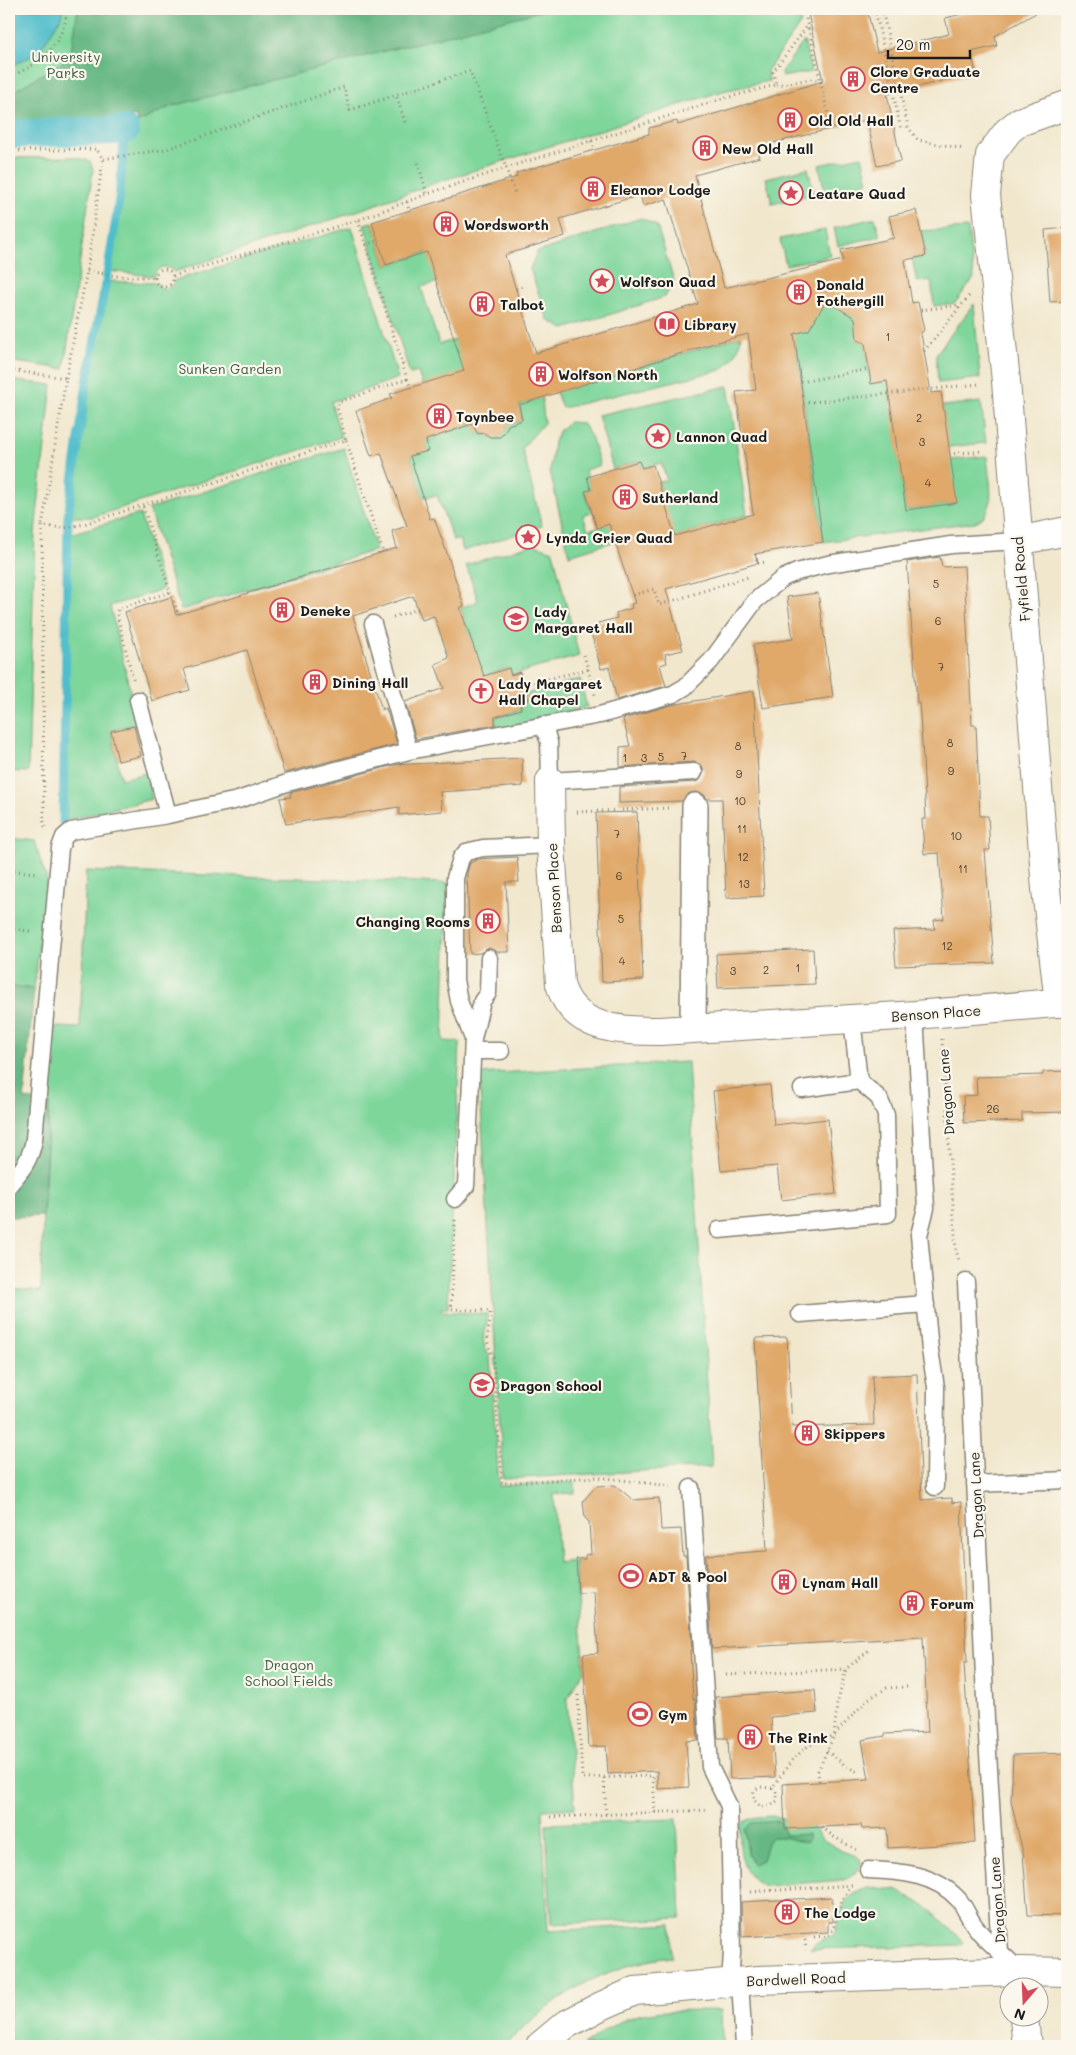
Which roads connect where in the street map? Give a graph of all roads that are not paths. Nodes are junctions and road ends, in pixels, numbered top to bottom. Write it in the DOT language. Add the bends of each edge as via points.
graph roads {
  1 [pos="1067,106"];
  2 [pos="1067,531"];
  3 [pos="1018,541"];
  4 [pos="373,624"];
  5 [pos="138,700"];
  6 [pos="543,725"];
  7 [pos="408,751"];
  8 [pos="694,772"];
  9 [pos="550,781"];
  10 [pos="695,806"];
  11 [pos="168,815"];
  12 [pos="551,845"];
  13 [pos="489,958"];
  14 [pos="1063,1002"];
  15 [pos="928,1014"];
  16 [pos="852,1019"];
  17 [pos="692,1028"];
  18 [pos="473,1045"];
  19 [pos="501,1051"];
  20 [pos="860,1082"];
  21 [pos="802,1089"];
  22 [pos="9,1185"];
  23 [pos="455,1199"];
  24 [pos="719,1230"];
  25 [pos="966,1282"];
  26 [pos="926,1304"];
  27 [pos="800,1314"];
  28 [pos="1067,1480"];
  29 [pos="975,1484"];
  30 [pos="935,1487"];
  31 [pos="691,1488"];
  32 [pos="868,1870"];
  33 [pos="1000,1952"];
  34 [pos="1067,1972"];
  35 [pos="1019,1978"];
  36 [pos="1027,1978"];
  37 [pos="998,1979"];
  38 [pos="735,1982"];
  39 [pos="1025,2028"];
  40 [pos="540,2046"];
  41 [pos="744,2046"];
  42 [pos="1027,2046"];
  1 -- 3 [label="street, Fyfield Road" via="1019,122 990,155 986,195 1006,381"];
  2 -- 3 [label="street"];
  3 -- 6 [label="lane" via="951,545 828,564 797,572 783,578 755,602 711,661 685,687 673,694 600,715"];
  3 -- 14 [label="street, Fyfield Road" via="1046,889"];
  4 -- 7 [label="lane"];
  5 -- 11 [label="lane"];
  6 -- 7 [label="lane"];
  6 -- 9 [label="lane" via="549,742"];
  7 -- 11 [label="lane" via="287,783 238,800"];
  8 -- 9 [label="lane"];
  9 -- 12 [label="street, Benson Place"];
  10 -- 17 [label="street"];
  11 -- 22 [label="lane" via="80,829 64,838 60,848 32,1154"];
  12 -- 17 [label="street, Benson Place" via="560,984 571,1006 583,1018 629,1031"];
  12 -- 18 [label="lane" via="483,848 466,852 460,858 455,878 455,980"];
  13 -- 18 [label="lane" via="488,993 482,1001"];
  14 -- 15 [label="street, Benson Place"];
  15 -- 16 [label="street, Benson Place"];
  15 -- 26 [label="lane" via="926,1208 920,1234"];
  16 -- 17 [label="street, Benson Place"];
  16 -- 20 [label="lane"];
  18 -- 19 [label="lane"];
  18 -- 23 [label="lane" via="466,1186"];
  20 -- 21 [label="lane"];
  20 -- 24 [label="lane" via="879,1098 886,1115 888,1214"];
  25 -- 29 [label="lane, Dragon Lane"];
  26 -- 27 [label="lane"];
  26 -- 30 [label="lane" via="936,1387"];
  28 -- 29 [label="lane"];
  29 -- 33 [label="lane, Dragon Lane"];
  31 -- 38 [label="lane" via="710,1767 729,1806"];
  32 -- 33 [label="lane" via="915,1874 941,1886 959,1900 978,1930"];
  33 -- 35 [label="lane, Dragon Lane"];
  34 -- 36 [label="street, Bardwell Road"];
  37 -- 38 [label="street, Bardwell Road"];
  38 -- 40 [label="street, Bardwell Road" via="635,1991 565,2025"];
  38 -- 41 [label="lane"];
  39 -- 42 [label="street"];
}
